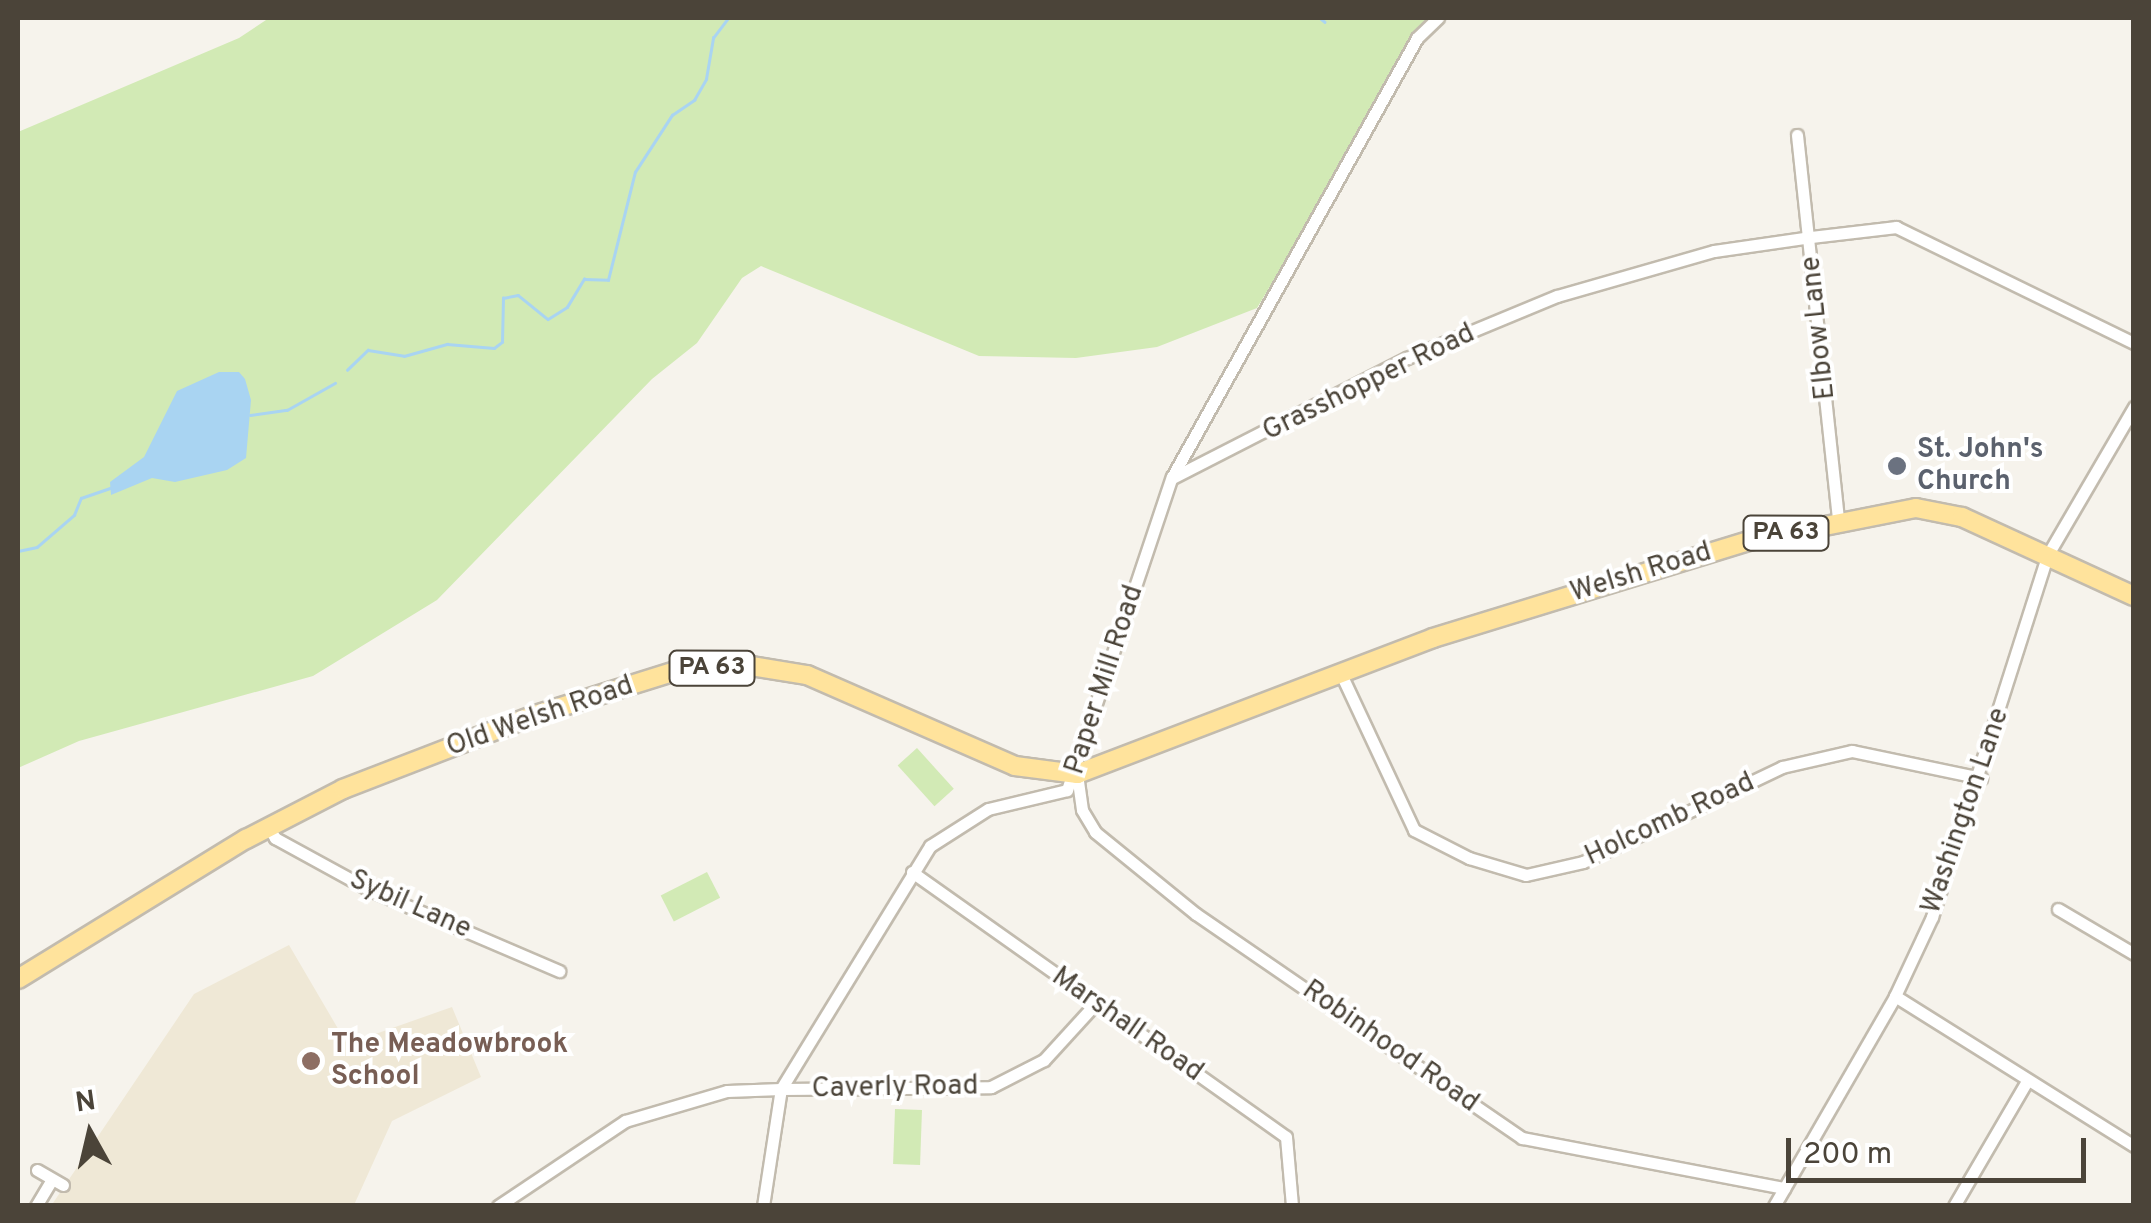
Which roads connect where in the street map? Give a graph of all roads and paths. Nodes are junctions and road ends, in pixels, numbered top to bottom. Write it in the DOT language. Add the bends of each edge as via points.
graph roads {
  1 [pos="1438,18"];
  2 [pos="1797,136"];
  3 [pos="1810,237"];
  4 [pos="2134,343"];
  5 [pos="2134,407"];
  6 [pos="1172,477"];
  7 [pos="1838,521"];
  8 [pos="2047,556"];
  9 [pos="2134,596"];
  10 [pos="1433,638"];
  11 [pos="1342,674"];
  12 [pos="1077,774"];
  13 [pos="1982,778"];
  14 [pos="269,828"];
  15 [pos="912,872"];
  16 [pos="2058,909"];
  17 [pos="2134,954"];
  18 [pos="559,971"];
  19 [pos="18,979"];
  20 [pos="1895,996"];
  21 [pos="1096,1003"];
  22 [pos="2026,1084"];
  23 [pos="781,1089"];
  24 [pos="2134,1146"];
  25 [pos="37,1170"];
  26 [pos="1784,1188"];
  27 [pos="36,1206"];
  28 [pos="498,1206"];
  29 [pos="763,1206"];
  30 [pos="1292,1206"];
  31 [pos="1774,1206"];
  32 [pos="1954,1206"];
  1 -- 6 [label="street, Paper Mill Road" via="1417,38"];
  2 -- 3 [label="street, Elbow Lane"];
  3 -- 4 [label="street, Grasshopper Road" via="1896,227"];
  3 -- 6 [label="street, Grasshopper Road" via="1714,250 1557,296 1407,358"];
  3 -- 7 [label="street, Elbow Lane"];
  5 -- 8 [label="street, Washington Lane"];
  6 -- 12 [label="street, Paper Mill Road"];
  7 -- 8 [label="main road, Welsh Road / PA 63" via="1916,508 1962,518"];
  7 -- 10 [label="main road, Welsh Road / PA 63" via="1749,541"];
  8 -- 9 [label="main road, Welsh Road / PA 63"];
  8 -- 13 [label="street, Washington Lane"];
  10 -- 11 [label="main road, Old Welsh Road / PA 63"];
  11 -- 12 [label="main road, Old Welsh Road / PA 63"];
  11 -- 13 [label="street, Holcomb Road" via="1388,786 1414,830 1469,858 1526,874 1583,862 1782,767 1852,751"];
  12 -- 14 [label="main road, Old Welsh Road / PA 63" via="1014,766 807,674 745,665 675,671 535,716 343,789"];
  12 -- 15 [label="street, Paper Mill Road" via="1067,790 988,810 930,846"];
  12 -- 26 [label="street, Robinhood Road" via="1082,810 1095,832 1196,914 1522,1138"];
  13 -- 20 [label="street, Washington Lane" via="1932,917"];
  14 -- 18 [label="street, Sybil Lane" via="275,838 370,890"];
  14 -- 19 [label="main road, Old Welsh Road / PA 63"];
  15 -- 21 [label="street, Marshall Road"];
  15 -- 23 [label="street, Paper Mill Road"];
  16 -- 17 [label="street"];
  20 -- 22 [label="street"];
  20 -- 26 [label="street, Washington Lane"];
  21 -- 23 [label="street, Caverly Road" via="1044,1060 990,1087"];
  21 -- 30 [label="street, Marshall Road" via="1286,1137"];
  22 -- 24 [label="street"];
  22 -- 32 [label="street"];
  23 -- 28 [label="street" via="727,1091 624,1122"];
  23 -- 29 [label="street"];
  25 -- 27 [label="street" via="57,1182"];
  26 -- 31 [label="street, Washington Lane"];
}
